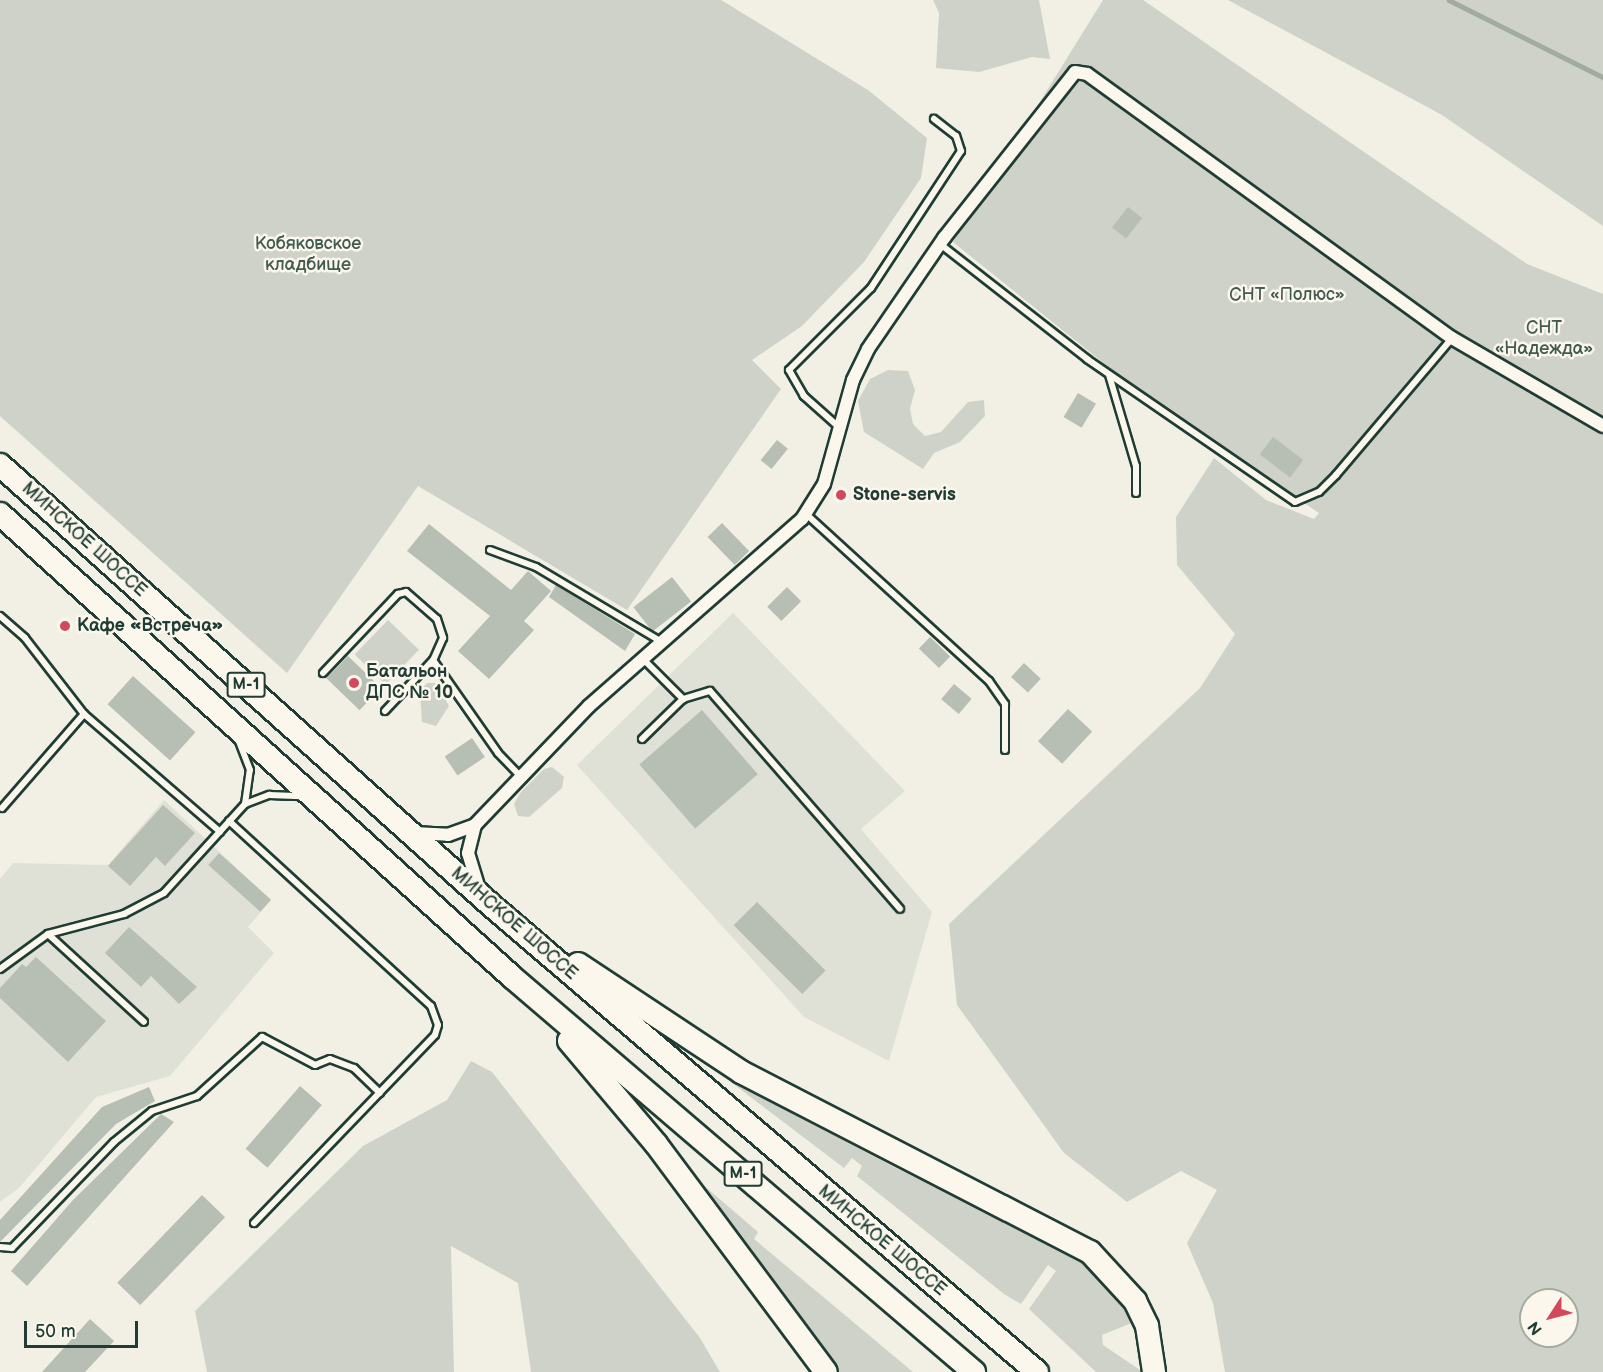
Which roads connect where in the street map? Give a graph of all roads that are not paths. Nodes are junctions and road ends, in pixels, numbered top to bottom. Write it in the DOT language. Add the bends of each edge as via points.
graph roads {
  1 [pos="934,119"];
  2 [pos="940,244"];
  3 [pos="1452,338"];
  4 [pos="1108,374"];
  5 [pos="1603,426"];
  6 [pos="841,429"];
  7 [pos="0,465"];
  8 [pos="1136,493"];
  9 [pos="0,514"];
  10 [pos="806,514"];
  11 [pos="490,550"];
  12 [pos="0,616"];
  13 [pos="662,642"];
  14 [pos="642,659"];
  15 [pos="433,660"];
  16 [pos="323,673"];
  17 [pos="683,699"];
  18 [pos="209,704"];
  19 [pos="385,711"];
  20 [pos="84,714"];
  21 [pos="642,739"];
  22 [pos="1005,750"];
  23 [pos="520,776"];
  24 [pos="317,801"];
  25 [pos="245,804"];
  26 [pos="1,809"];
  27 [pos="229,821"];
  28 [pos="475,825"];
  29 [pos="220,832"];
  30 [pos="410,833"];
  31 [pos="487,902"];
  32 [pos="900,909"];
  33 [pos="48,934"];
  34 [pos="0,969"];
  35 [pos="512,977"];
  36 [pos="144,1022"];
  37 [pos="380,1093"];
  38 [pos="254,1223"];
  39 [pos="0,1247"];
  40 [pos="826,1372"];
  41 [pos="974,1372"];
  42 [pos="1037,1372"];
  43 [pos="1154,1372"];
  1 -- 6 [label="lane" via="956,136 961,151 872,288 794,360 789,370 804,396"];
  2 -- 3 [label="street" via="1044,106 1079,71"];
  2 -- 4 [label="lane"];
  2 -- 6 [label="street" via="868,349 853,380"];
  3 -- 4 [label="lane" via="1336,475 1318,492 1295,502"];
  3 -- 5 [label="street"];
  4 -- 8 [label="lane" via="1136,466"];
  6 -- 10 [label="street" via="824,484"];
  7 -- 30 [label="highway, МИНСКОЕ ШОССЕ / М-1"];
  9 -- 18 [label="highway, МИНСКОЕ ШОССЕ / М-1"];
  10 -- 13 [label="street"];
  10 -- 22 [label="lane" via="989,681 1005,704"];
  11 -- 13 [label="lane" via="536,567"];
  12 -- 20 [label="lane" via="25,638"];
  13 -- 14 [label="street"];
  14 -- 17 [label="lane"];
  14 -- 23 [label="street"];
  15 -- 16 [label="lane" via="441,647 442,625 402,592"];
  15 -- 19 [label="lane"];
  15 -- 23 [label="lane" via="498,753"];
  17 -- 21 [label="lane"];
  17 -- 32 [label="lane" via="704,692 720,698"];
  18 -- 24 [label="highway, МИНСКОЕ ШОССЕ / М-1"];
  18 -- 25 [label="lane" via="247,760 250,786"];
  20 -- 26 [label="lane"];
  20 -- 29 [label="lane"];
  23 -- 28 [label="street"];
  24 -- 25 [label="lane" via="276,795"];
  24 -- 35 [label="highway, МИНСКОЕ ШОССЕ / М-1"];
  25 -- 27 [label="lane"];
  27 -- 29 [label="lane"];
  27 -- 37 [label="lane" via="436,1014 435,1035"];
  28 -- 30 [label="street" via="448,835"];
  28 -- 31 [label="street" via="469,858"];
  29 -- 33 [label="lane" via="164,893 124,914"];
  30 -- 31 [label="highway, МИНСКОЕ ШОССЕ / М-1"];
  31 -- 42 [label="highway, МИНСКОЕ ШОССЕ / М-1"];
  31 -- 43 [label="highway" via="741,1072 1078,1244 1115,1275 1144,1318"];
  33 -- 34 [label="lane"];
  33 -- 36 [label="lane"];
  35 -- 40 [label="highway" via="656,1144"];
  35 -- 41 [label="highway, МИНСКОЕ ШОССЕ / М-1"];
  37 -- 38 [label="lane"];
  37 -- 39 [label="lane" via="354,1068 330,1059 315,1065 262,1038 197,1096 152,1111 114,1142 12,1248"];
}
